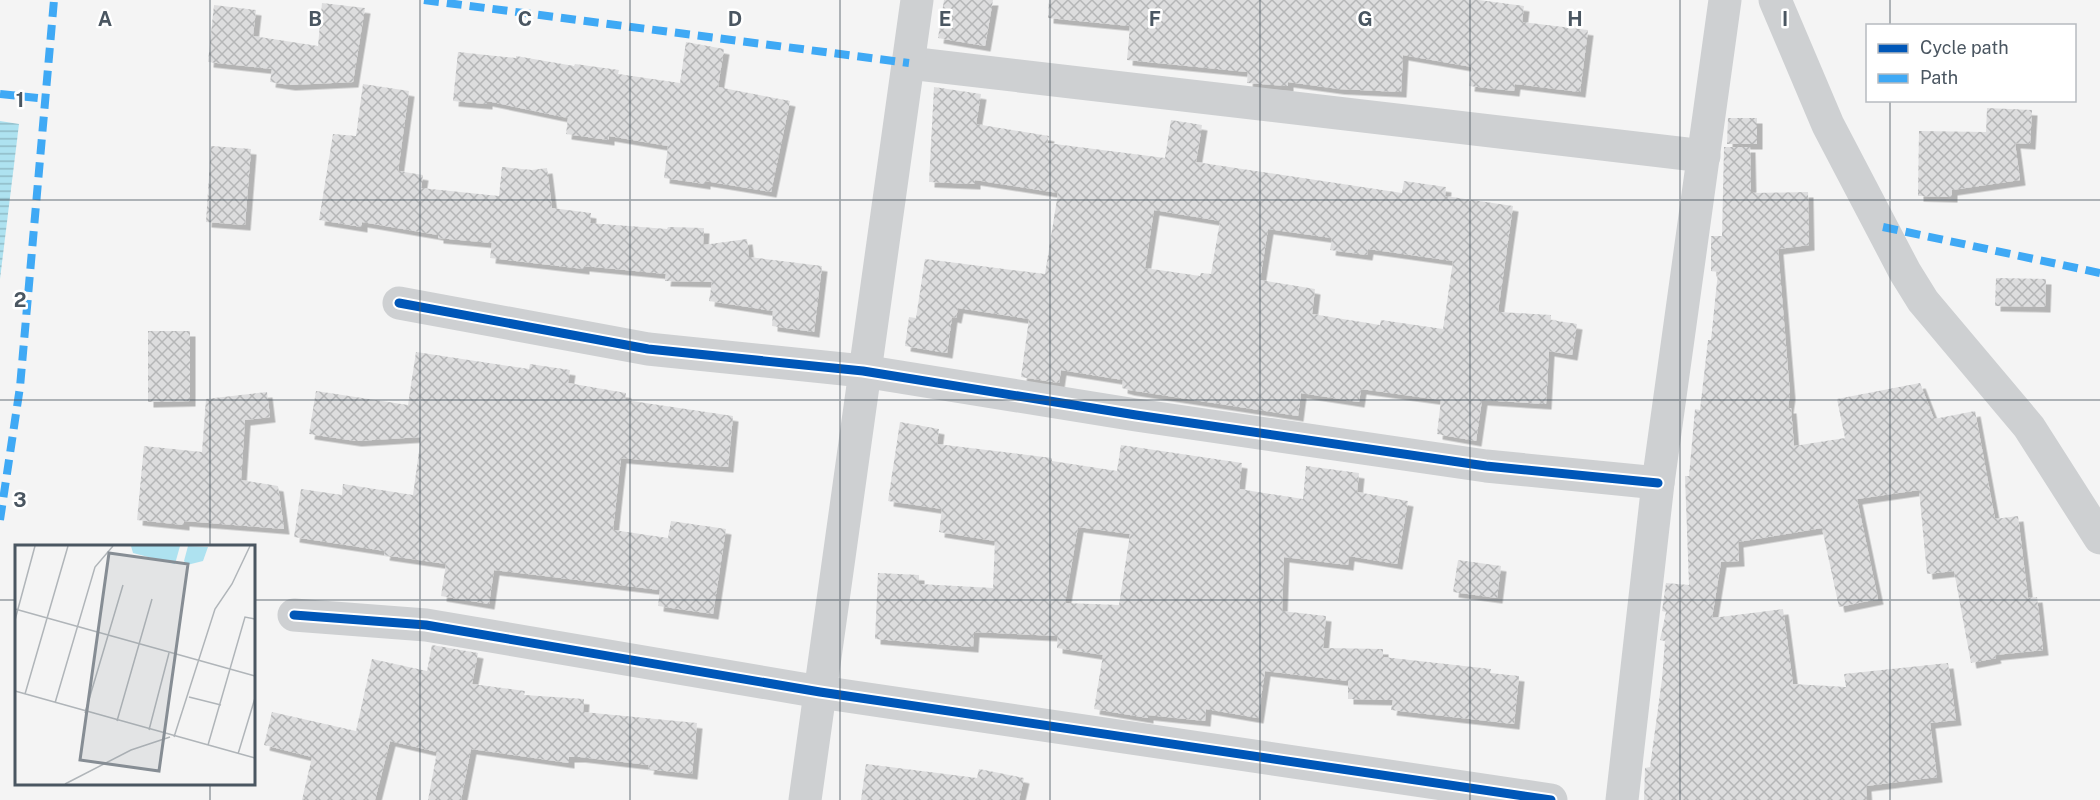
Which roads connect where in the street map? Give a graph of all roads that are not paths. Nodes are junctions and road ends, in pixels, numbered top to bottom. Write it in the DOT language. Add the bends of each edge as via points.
graph roads {
  1 [pos="917,0"];
  2 [pos="1725,0"];
  3 [pos="1775,0"];
  4 [pos="909,63"];
  5 [pos="1704,156"];
  6 [pos="399,303"];
  7 [pos="863,371"];
  8 [pos="1658,483"];
  9 [pos="2100,538"];
  10 [pos="294,615"];
  11 [pos="820,692"];
  12 [pos="805,800"];
  13 [pos="1551,800"];
  14 [pos="1622,800"];
  1 -- 4 [label="street"];
  2 -- 5 [label="street"];
  3 -- 9 [label="street" via="1828,125 1905,272 1923,301 2029,427"];
  4 -- 5 [label="street"];
  4 -- 7 [label="street"];
  5 -- 8 [label="street"];
  6 -- 7 [label="street" via="648,348"];
  7 -- 8 [label="street" via="1486,465"];
  7 -- 11 [label="street"];
  8 -- 14 [label="street"];
  10 -- 11 [label="street" via="426,625"];
  11 -- 12 [label="street"];
  11 -- 13 [label="street"];
}
